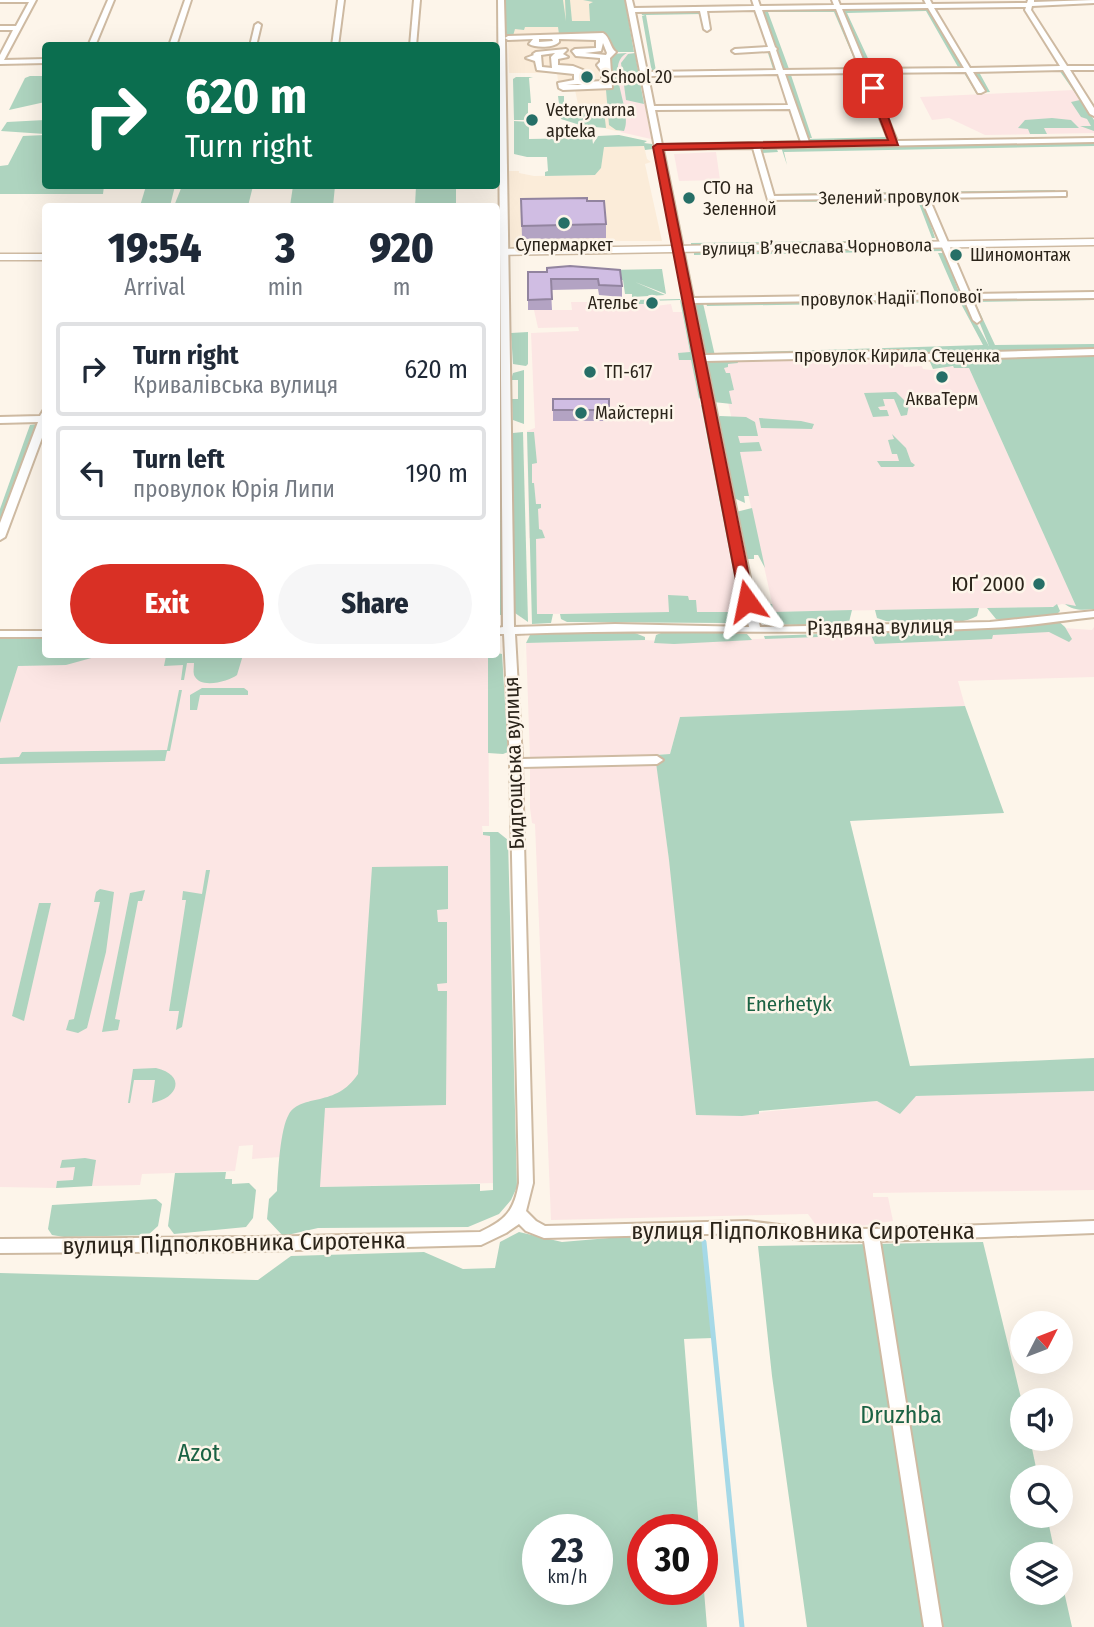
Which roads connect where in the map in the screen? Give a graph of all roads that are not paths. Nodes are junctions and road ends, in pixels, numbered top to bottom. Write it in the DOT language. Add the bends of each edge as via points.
graph roads {
  1 [pos="33,0"];
  2 [pos="111,0"];
  3 [pos="188,0"];
  4 [pos="341,0"];
  5 [pos="417,0"];
  6 [pos="501,0"];
  7 [pos="629,0"];
  8 [pos="0,1"];
  9 [pos="1094,1"];
  10 [pos="1031,2"];
  11 [pos="756,3"];
  12 [pos="836,3"];
  13 [pos="928,3"];
  14 [pos="631,9"];
  15 [pos="703,9"];
  16 [pos="258,25"];
  17 [pos="0,28"];
  18 [pos="18,28"];
  19 [pos="707,29"];
  20 [pos="510,38"];
  21 [pos="93,42"];
  22 [pos="173,42"];
  23 [pos="254,42"];
  24 [pos="336,42"];
  25 [pos="413,42"];
  26 [pos="499,42"];
  27 [pos="774,49"];
  28 [pos="735,51"];
  29 [pos="42,61"];
  30 [pos="0,62"];
  31 [pos="1094,68"];
  32 [pos="1066,69"];
  33 [pos="969,70"];
  34 [pos="865,71"];
  35 [pos="782,72"];
  36 [pos="643,74"];
  37 [pos="981,91"];
  38 [pos="793,107"];
  39 [pos="650,108"];
  40 [pos="1094,114"];
  41 [pos="1094,140"];
  42 [pos="894,143"];
  43 [pos="756,145"];
  44 [pos="806,145"];
  45 [pos="657,147"];
  46 [pos="1062,194"];
  47 [pos="924,196"];
  48 [pos="1094,242"];
  49 [pos="943,245"];
  50 [pos="677,250"];
  51 [pos="500,252"];
  52 [pos="42,257"];
  53 [pos="0,258"];
  54 [pos="1094,295"];
  55 [pos="965,297"];
  56 [pos="688,301"];
  57 [pos="977,320"];
  58 [pos="1094,352"];
  59 [pos="700,358"];
  60 [pos="502,414"];
  61 [pos="42,417"];
  62 [pos="0,420"];
  63 [pos="42,424"];
  64 [pos="0,537"];
  65 [pos="1094,614"];
  66 [pos="755,630"];
  67 [pos="503,631"];
  68 [pos="0,634"];
  69 [pos="42,634"];
  70 [pos="657,760"];
  71 [pos="516,762"];
  72 [pos="519,1213"];
  73 [pos="1094,1227"];
  74 [pos="871,1234"];
  75 [pos="0,1246"];
  76 [pos="933,1627"];
  1 -- 8 [label="street"];
  1 -- 18 [label="street"];
  2 -- 21 [label="street"];
  3 -- 22 [label="street"];
  4 -- 24 [label="street"];
  5 -- 25 [label="street"];
  6 -- 26 [label="street, Бидгощська вулиця"];
  7 -- 14 [label="street"];
  9 -- 10 [label="street"];
  10 -- 13 [label="street"];
  10 -- 32 [label="street" via="1028,10"];
  11 -- 12 [label="street"];
  11 -- 15 [label="street"];
  11 -- 27 [label="street"];
  12 -- 13 [label="street"];
  12 -- 34 [label="street"];
  13 -- 33 [label="street"];
  14 -- 15 [label="street"];
  14 -- 36 [label="street"];
  15 -- 19 [label="street"];
  16 -- 23 [label="street"];
  17 -- 18 [label="street"];
  18 -- 30 [label="street"];
  20 -- 20 [label="street" via="508,36 603,35 613,52 607,57 610,87 563,88 562,83 578,82 577,72 539,69 538,59 529,58 564,50 558,54 565,57 554,57 554,67 577,69 584,84 601,86 606,82 600,65 603,56 575,51 599,50 600,38 555,37 552,44 532,44 536,37"];
  27 -- 28 [label="street"];
  27 -- 35 [label="street"];
  29 -- 30 [label="street"];
  31 -- 32 [label="street"];
  32 -- 33 [label="street"];
  32 -- 40 [label="street"];
  33 -- 34 [label="street"];
  33 -- 37 [label="street"];
  34 -- 35 [label="street"];
  34 -- 42 [label="street"];
  35 -- 36 [label="street"];
  35 -- 38 [label="street"];
  36 -- 39 [label="street"];
  38 -- 39 [label="street"];
  38 -- 44 [label="street"];
  39 -- 45 [label="street"];
  41 -- 42 [label="street"];
  42 -- 44 [label="street"];
  43 -- 44 [label="street"];
  43 -- 45 [label="street"];
  43 -- 47 [label="street, Зелений провулок" via="771,198"];
  45 -- 50 [label="street"];
  46 -- 47 [label="street, Зелений провулок"];
  47 -- 49 [label="street"];
  48 -- 49 [label="main road, вулиця Вʼячеслава Чорновола"];
  49 -- 50 [label="main road, вулиця Вʼячеслава Чорновола"];
  49 -- 55 [label="street"];
  50 -- 51 [label="main road, вулиця Вʼячеслава Чорновола"];
  50 -- 56 [label="street"];
  51 -- 60 [label="street, Бидгощська вулиця"];
  52 -- 53 [label="main road"];
  54 -- 55 [label="street, провулок Надії Попової"];
  55 -- 56 [label="street, провулок Надії Попової"];
  55 -- 57 [label="street"];
  56 -- 59 [label="street"];
  58 -- 59 [label="street, провулок Кирила Стеценка"];
  59 -- 66 [label="street"];
  60 -- 67 [label="street, Бидгощська вулиця"];
  61 -- 62 [label="street"];
  63 -- 64 [label="street"];
  65 -- 66 [label="street, Різдвяна вулиця" via="1020,624"];
  66 -- 67 [label="street, Різдвяна вулиця" via="615,627"];
  67 -- 71 [label="street, Бидгощська вулиця"];
  68 -- 69 [label="street"];
  70 -- 71 [label="street"];
  71 -- 72 [label="street, Бидгощська вулиця" via="526,1183"];
  72 -- 74 [label="street, вулиця Підполковника Сиротенка" via="544,1232 747,1227 803,1234"];
  72 -- 75 [label="street, вулиця Підполковника Сиротенка" via="488,1235 473,1238"];
  73 -- 74 [label="street, вулиця Підполковника Сиротенка"];
  74 -- 76 [label="street"];
}
